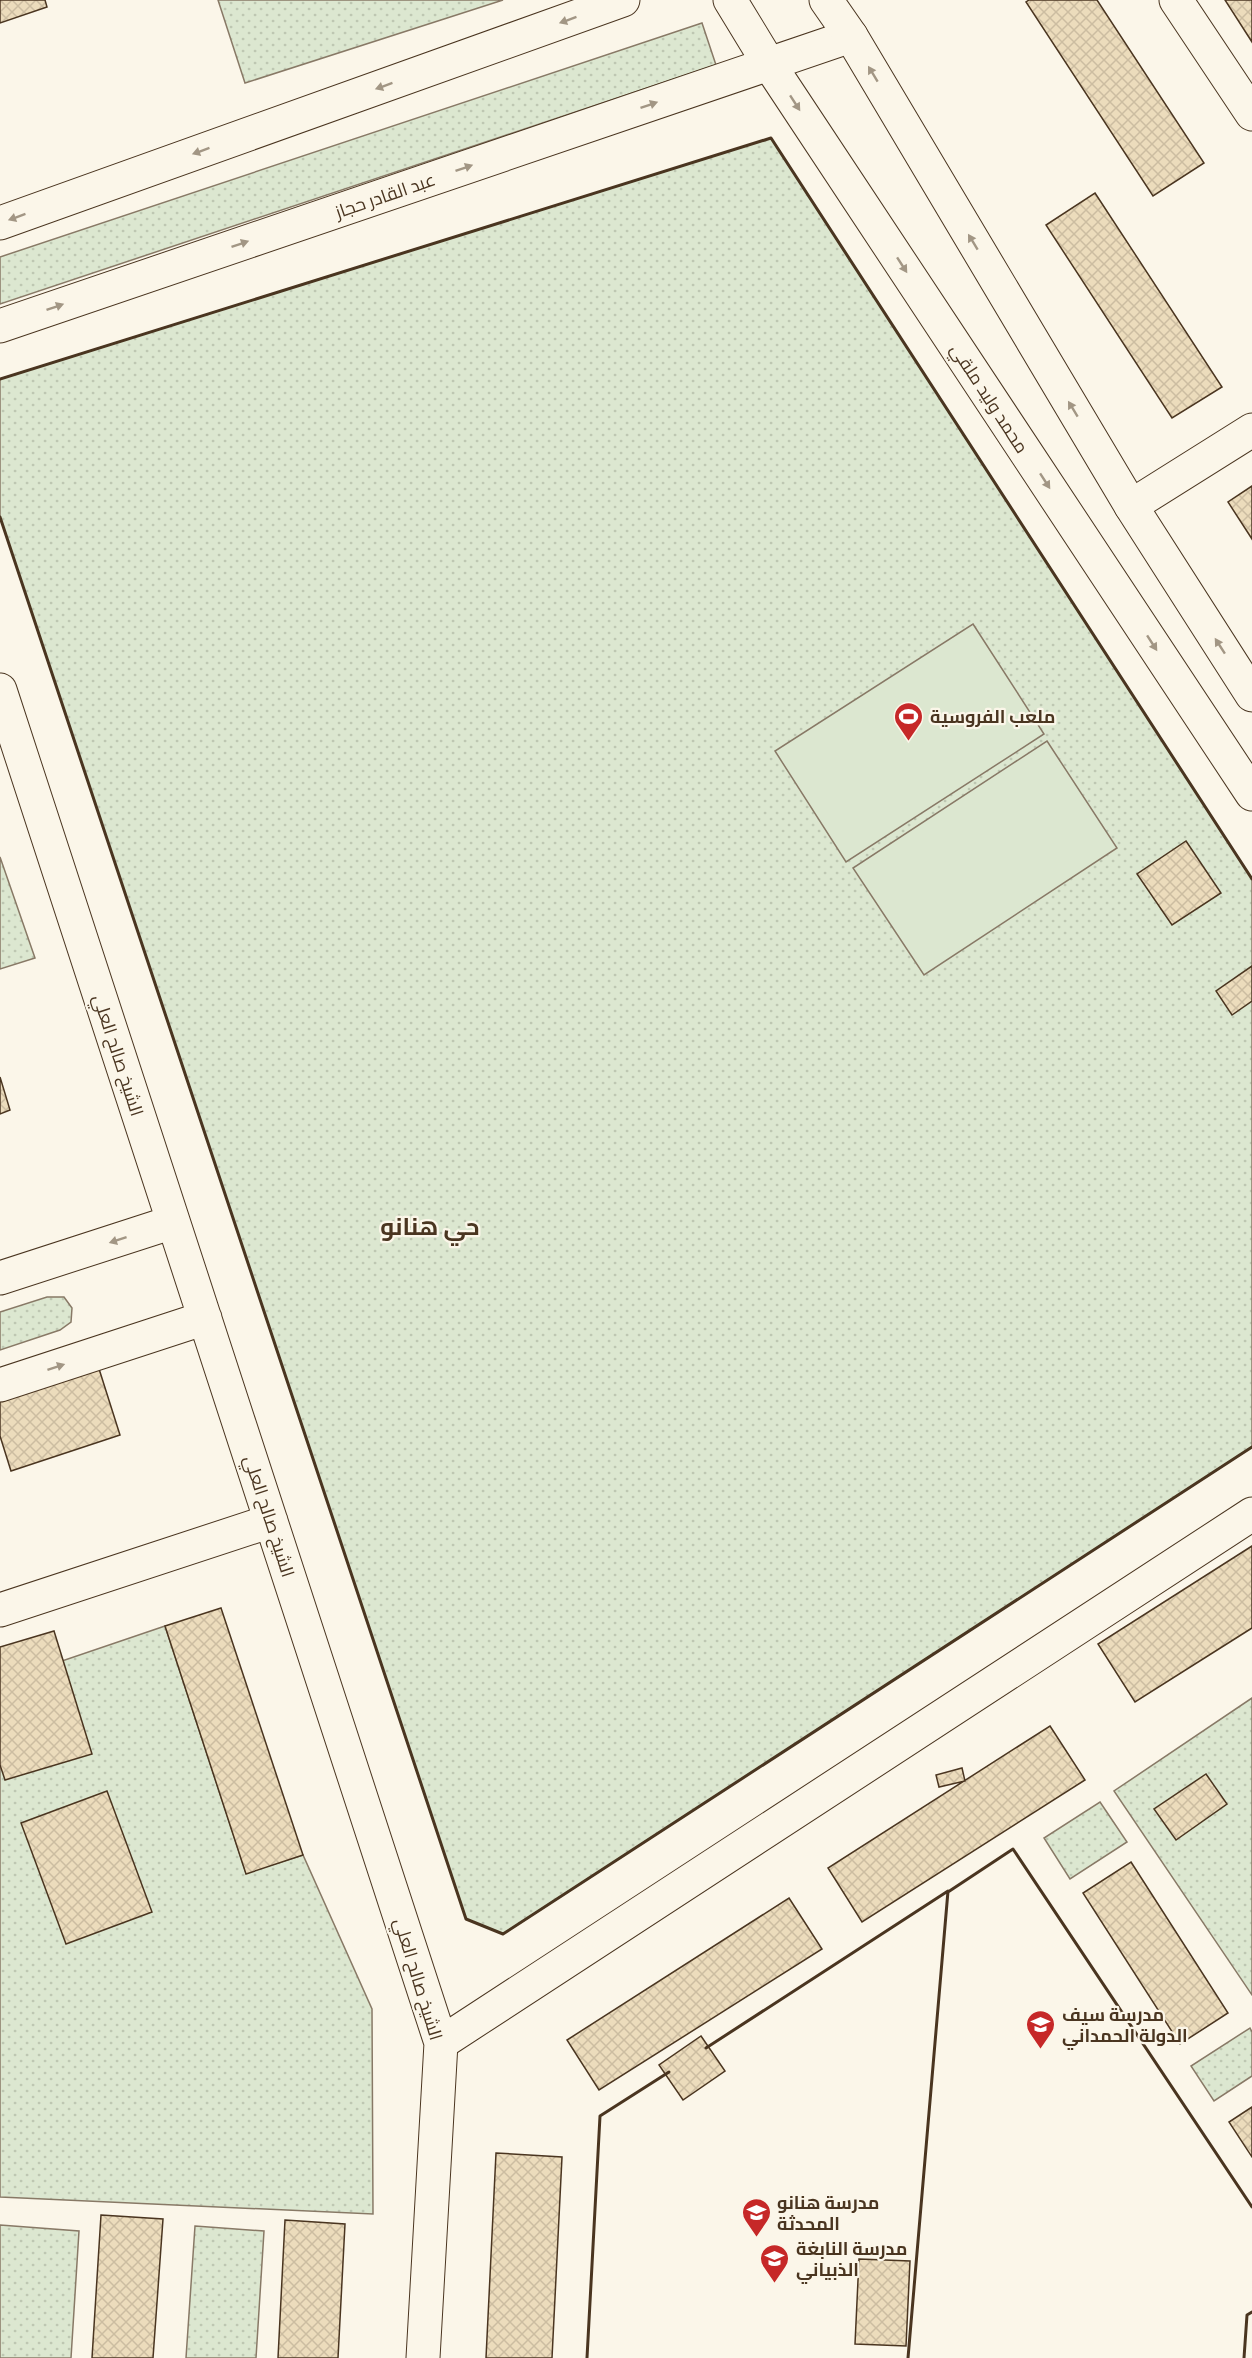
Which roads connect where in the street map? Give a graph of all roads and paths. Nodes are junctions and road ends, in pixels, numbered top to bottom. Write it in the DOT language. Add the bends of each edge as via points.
graph roads {
  1 [pos="623,0"];
  2 [pos="730,0"];
  3 [pos="826,0"];
  4 [pos="1176,0"];
  5 [pos="851,36"];
  6 [pos="769,64"];
  7 [pos="1252,114"];
  8 [pos="0,223"];
  9 [pos="0,326"];
  10 [pos="1252,430"];
  11 [pos="1131,506"];
  12 [pos="0,690"];
  13 [pos="1252,695"];
  14 [pos="1252,794"];
  15 [pos="173,1222"];
  16 [pos="0,1278"];
  17 [pos="205,1318"];
  18 [pos="0,1385"];
  19 [pos="1252,1514"];
  20 [pos="271,1521"];
  21 [pos="0,1610"];
  22 [pos="441,2043"];
  23 [pos="423,2358"];
  1 -- 8 [label="street, one-way"];
  2 -- 6 [label="street, محمد وليد ملقي"];
  3 -- 5 [label="street"];
  4 -- 7 [label="street"];
  5 -- 6 [label="street, عبد القادر حجاز"];
  11 -- 5 [label="street, one-way"];
  9 -- 6 [label="street, عبد القادر حجاز, one-way"];
  6 -- 14 [label="street, محمد وليد ملقي, one-way"];
  10 -- 11 [label="street"];
  13 -- 11 [label="street, one-way"];
  12 -- 15 [label="street, الشيخ صالح العلي"];
  15 -- 16 [label="street, one-way"];
  15 -- 17 [label="street, الشيخ صالح العلي"];
  18 -- 17 [label="street, one-way"];
  17 -- 20 [label="street, الشيخ صالح العلي"];
  19 -- 22 [label="street"];
  20 -- 21 [label="street"];
  20 -- 22 [label="street, الشيخ صالح العلي"];
  22 -- 23 [label="street, الشيخ صالح العلي"];
}
